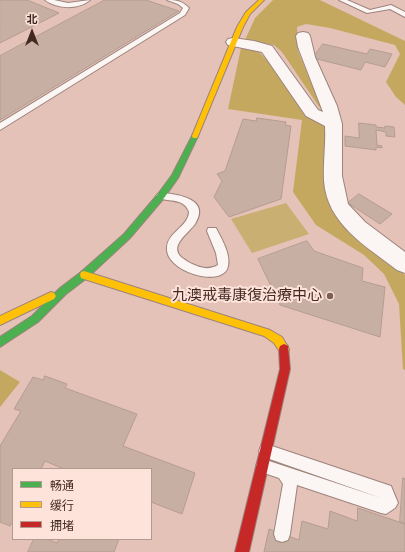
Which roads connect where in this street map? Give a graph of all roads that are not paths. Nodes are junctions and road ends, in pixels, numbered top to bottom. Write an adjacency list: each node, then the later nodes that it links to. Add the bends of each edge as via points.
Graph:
1 (48, 0): 2 (lane, via 74,6)
2 (87, 0)
3 (170, 0): 10 (lane, via 186,8 183,14)
4 (262, 0): 8 (street, via 248,13)
5 (342, 0): 6 (lane, via 369,12 391,7)
6 (405, 15)
7 (304, 36): 9 (street, via 310,63)
8 (233, 42): 9 (street, via 268,49 312,113); 11 (street, via 194,140)
9 (334, 124): 13 (street, via 332,168 338,204 344,214)
10 (0, 126)
11 (161, 196): 12 (lane, via 187,201 195,212 193,219 172,247 174,255 192,270 208,273 216,272 223,267 222,255); 14 (street, via 127,236)
12 (212, 231)
13 (405, 264)
14 (84, 275): 15 (street); 18 (street, via 267,333 284,345 285,369)
15 (63, 291): 16 (street); 17 (street, via 35,319)
16 (0, 321)
17 (0, 343)
18 (264, 458): 19 (lane); 20 (lane, via 386,491 390,503 386,506 381,505); 23 (street)
19 (283, 472): 20 (lane); 21 (lane, via 290,482)
20 (304, 480): 21 (lane, via 297,481)
21 (290, 490): 22 (lane)
22 (282, 534)
23 (242, 552)

